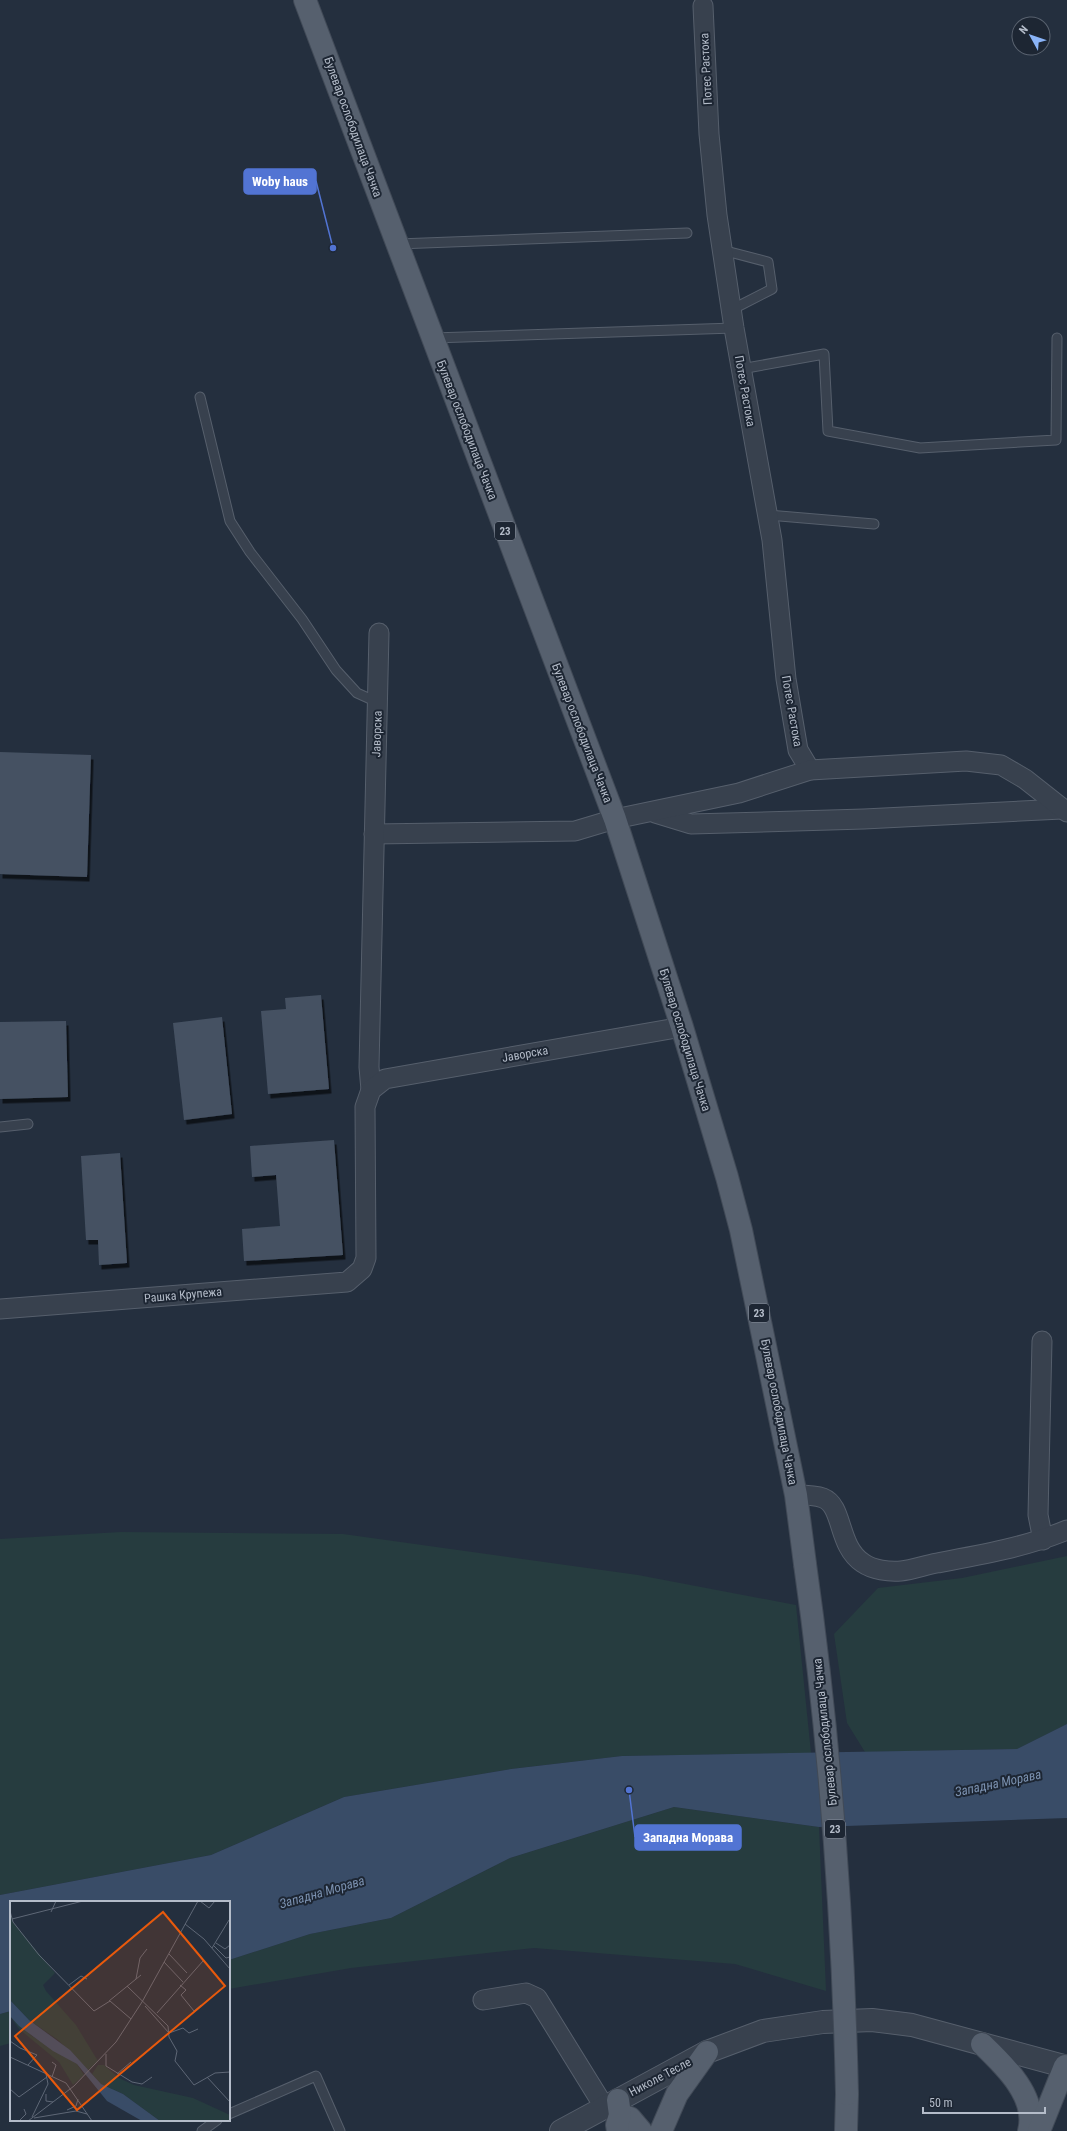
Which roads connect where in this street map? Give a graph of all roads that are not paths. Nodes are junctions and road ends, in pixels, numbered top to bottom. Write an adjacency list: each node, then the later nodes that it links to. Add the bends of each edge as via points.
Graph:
1 (304, 0): 4 (main road, Булевар ослободилаца Чачка / 23)
2 (703, 6): 5 (street, Потес Растока, via 709,134)
3 (687, 233): 4 (lane)
4 (396, 244): 7 (main road, Булевар ослободилаца Чачка / 23)
5 (722, 250): 6 (street, Потес Растока); 6 (lane, via 768,262 772,289)
6 (732, 319): 7 (lane); 9 (street, Потес Растока)
7 (432, 338): 18 (main road, Булевар ослободилаца Чачка / 23)
8 (1057, 338): 9 (lane, via 1056,440 920,448 828,431 824,354)
9 (741, 369): 11 (street, Потес Растока)
10 (200, 397): 14 (lane, via 230,521 336,670 357,693)
11 (768, 515): 12 (lane); 15 (street, Потес Растока, via 786,679 798,750)
12 (874, 524)
13 (379, 633): 14 (street, Јаворска)
14 (378, 702): 19 (street, Јаворска)
15 (810, 770): 16 (street, via 966,761 1001,765); 17 (street, via 739,793)
16 (1065, 806): 17 (street, via 864,819 691,824)
17 (654, 813): 18 (street)
18 (615, 819): 19 (street, via 575,831); 20 (main road, Булевар ослободилаца Чачка / 23)
19 (374, 834): 21 (street, Јаворска, via 369,1066)
20 (682, 1027): 21 (street, Јаворска, via 385,1079); 27 (main road, Булевар ослободилаца Чачка / 23, via 741,1230)
21 (371, 1090): 24 (street, Јаворска, via 365,1107 366,1258)
22 (28, 1124): 23 (lane)
23 (0, 1127)
24 (362, 1269): 25 (street, Рашка Крупежа, via 347,1282)
25 (0, 1309)
26 (1042, 1340): 29 (street, via 1038,1515)
27 (796, 1495): 29 (street, via 818,1496 831,1502 837,1512 843,1538 851,1552 863,1564 881,1570 913,1569); 42 (main road, Булевар ослободилаца Чачка / 23, bridge, via 821,1686 835,1830 843,1954)
28 (1067, 1530): 29 (street)
29 (1043, 1540)
30 (483, 2000): 34 (street, via 526,1993 537,1998)
31 (982, 2044): 32 (street, Николе Тесле, via 912,2025 872,2020 823,2022 763,2031); 33 (street, Николе Тесле); 43 (main road, via 1001,2062 1019,2086 1027,2104)
32 (707, 2052): 34 (street, Николе Тесле); 41 (main road, via 677,2094)
33 (1066, 2066): 44 (main road)
34 (615, 2113): 39 (street, Николе Тесле); 40 (main road, via 630,2118)
35 (230, 2114): 38 (lane, via 316,2076)
36 (217, 2121): 37 (lane)
37 (202, 2131)
38 (340, 2131)
39 (561, 2131)
40 (641, 2131)
41 (661, 2131)
42 (846, 2131)
43 (1029, 2131)
44 (1039, 2131)

